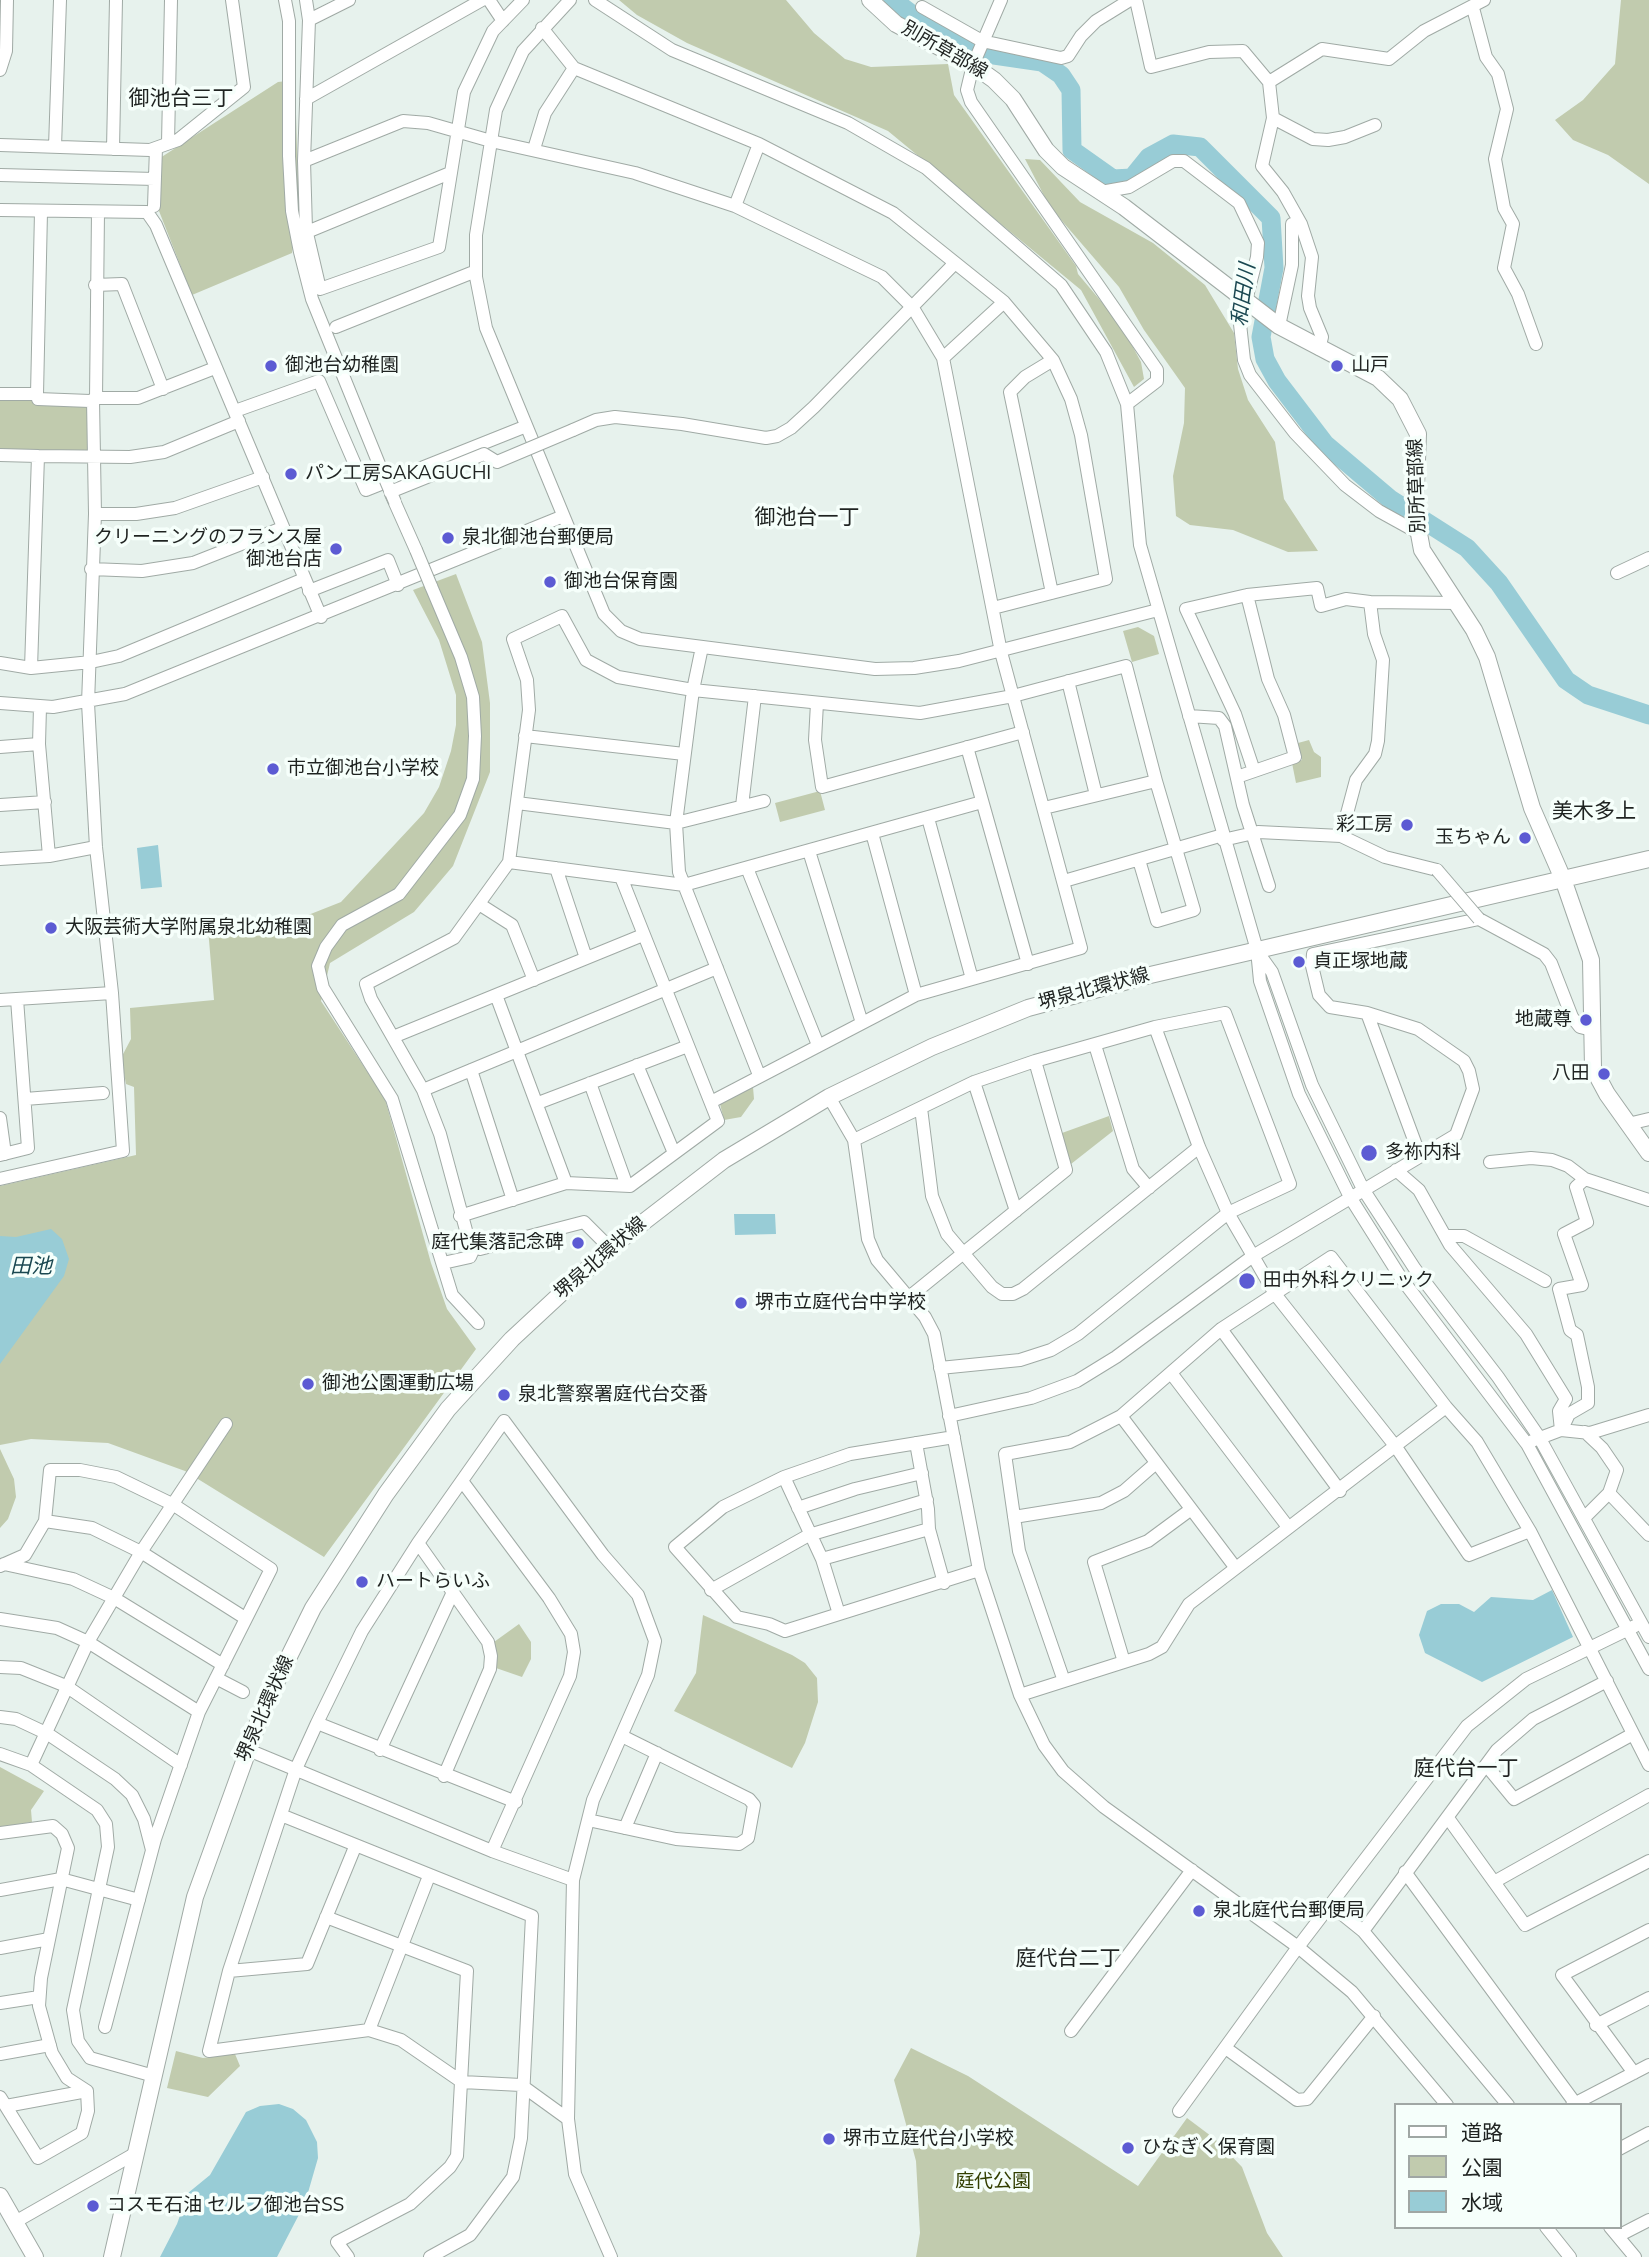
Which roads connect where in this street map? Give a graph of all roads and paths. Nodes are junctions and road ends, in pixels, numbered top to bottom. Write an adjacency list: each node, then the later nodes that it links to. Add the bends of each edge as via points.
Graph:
1 (7, 0): 27 (street, via 6,51)
2 (60, 0): 37 (street)
3 (116, 0): 38 (street)
4 (171, 0): 35 (street)
5 (233, 0): 35 (street, via 244,87 178,140)
6 (285, 0): 76 (street, bridge, via 292,211 300,252 312,299)
7 (306, 0): 21 (street)
8 (349, 0): 21 (street)
9 (482, 0): 29 (street)
10 (489, 0): 22 (street)
11 (523, 0): 22 (street)
12 (570, 0): 23 (street)
13 (595, 0): 69 (street, via 672,50 848,123 926,168 1060,285 1106,352)
14 (870, 0): 25 (main road, 別所草部線, via 896,24)
15 (1001, 0): 24 (street)
16 (1130, 0): 24 (street, via 1096,21 1068,56 1061,58)
17 (1136, 0): 28 (street, via 1151,67 1209,52 1243,51)
18 (1484, 0): 20 (street)
19 (922, 7): 24 (street)
20 (1473, 8): 28 (street, via 1424,31 1389,59 1322,49); 60 (street, via 1507,109 1495,159 1504,208 1513,224 1504,268)
21 (309, 20): 29 (street)
22 (503, 20): 32 (street, via 493,31 464,92)
23 (542, 28): 26 (street); 33 (street, via 523,51 505,86)
24 (982, 41): 25 (street)
25 (973, 65): 44 (main road, 別所草部線, via 1013,99 1063,167); 69 (street, via 967,90 971,102 1157,370 1157,381)
26 (574, 68): 36 (street); 39 (street, via 545,113)
27 (0, 71)
28 (1269, 82): 30 (street)
29 (306, 99): 40 (street)
30 (1273, 118): 31 (street, via 1328,141); 61 (street, via 1262,166 1283,192 1312,257 1310,308 1322,337)
31 (1375, 125)
32 (456, 131): 33 (street); 40 (street, via 404,121); 41 (street)
33 (491, 141): 39 (street); 53 (street, via 476,235)
34 (0, 145): 37 (street)
35 (162, 145): 38 (street); 43 (street)
36 (759, 145): 46 (street); 52 (street, via 893,213)
37 (55, 147): 38 (street)
38 (113, 149)
39 (534, 149): 46 (street, via 635,173)
40 (304, 161): 51 (street)
41 (450, 173): 51 (street); 51 (street, via 439,247 320,289)
42 (0, 175): 43 (street)
43 (155, 179): 45 (street)
44 (1101, 192): 55 (main road, 別所草部線); 55 (street, via 1129,187 1173,161 1184,160 1213,181 1239,203 1256,235 1257,257)
45 (155, 206)
46 (735, 206): 57 (street, via 882,277)
47 (0, 210): 48 (street)
48 (41, 212): 49 (street); 67 (street)
49 (98, 212): 54 (street); 64 (street, via 147,212)
50 (1292, 224): 58 (street, via 1292,265)
51 (307, 232)
52 (955, 263): 56 (street); 57 (street)
53 (476, 271): 59 (street); 71 (street, via 486,328)
54 (96, 285): 65 (street, via 122,284); 68 (street)
55 (1248, 300): 58 (main road, 別所草部線); 80 (street, via 1240,324 1250,375 1295,433 1345,485 1379,511)
56 (1004, 302): 62 (street); 63 (street)
57 (913, 308): 62 (street); 76 (street, bridge, via 799,421 777,436 615,418 596,420 497,462 484,454)
58 (1278, 324): 61 (main road, 別所草部線)
59 (336, 327)
60 (1536, 344)
61 (1319, 349): 80 (main road, 別所草部線, via 1378,379 1400,399 1418,434)
62 (943, 358): 90 (street)
63 (1053, 360): 86 (street, via 1010,392); 86 (street, via 1081,435 1106,579)
64 (215, 368): 65 (street); 70 (street)
65 (163, 389): 68 (street, via 138,398)
66 (0, 394): 67 (street)
67 (37, 394): 68 (street, via 38,399)
68 (95, 399): 74 (street)
69 (1127, 404): 91 (street, via 1136,519)
70 (237, 416): 71 (street, via 319,381 366,490); 74 (street, via 164,452); 75 (street)
71 (524, 426): 78 (street)
72 (0, 455): 73 (street)
73 (38, 456): 74 (street); 97 (street)
74 (93, 456): 77 (street)
75 (263, 477): 77 (street, via 175,508); 79 (street)
76 (392, 496): 210 (street, bridge, via 461,657 473,697 473,779 460,815 399,894 341,925 318,966 323,988 392,1099)
77 (95, 514): 82 (street)
78 (561, 517): 85 (street); 93 (street, via 604,614 621,631 640,639)
79 (282, 527): 82 (street, via 193,563 142,571); 84 (street)
80 (1416, 529): 89 (main road, 別所草部線, via 1422,550)
81 (1649, 558): 83 (street)
82 (91, 569): 95 (street)
83 (1617, 573)
84 (307, 585): 85 (street, via 388,560); 92 (street); 95 (street)
85 (398, 585): 92 (street)
86 (1052, 593): 90 (street)
87 (1247, 595): 88 (street, via 1317,588 1321,606 1346,599); 113 (street, via 1268,679 1295,757); 113 (street, via 1186,609 1235,714)
88 (1370, 602): 89 (street); 128 (street, via 1383,660 1378,741 1375,754 1356,780)
89 (1458, 603): 141 (main road, 別所草部線, via 1487,657 1532,808)
90 (993, 608): 94 (street)
91 (1158, 610): 94 (street); 106 (street)
92 (321, 617): 102 (street, via 125,694)
93 (702, 647): 94 (street, via 875,669 914,668); 99 (street)
94 (1001, 652): 101 (street)
95 (91, 662): 97 (street); 102 (street)
96 (0, 663): 97 (street)
97 (31, 668)
98 (1068, 681): 101 (street); 115 (street, via 1126,666); 116 (street)
99 (693, 690): 100 (street); 108 (street, via 618,677 586,660 562,616 513,639 527,680); 112 (street)
100 (755, 696): 103 (street); 122 (street)
101 (1013, 696): 103 (street, via 920,713); 107 (street)
102 (88, 703): 105 (street); 130 (street)
103 (817, 703): 111 (street, via 815,740 822,787)
104 (0, 704): 105 (street)
105 (40, 707): 109 (street)
106 (1189, 716): 114 (street, via 1223,722); 129 (street)
107 (1023, 732): 111 (street); 123 (street)
108 (525, 736): 112 (street); 120 (street)
109 (39, 744): 110 (street); 118 (street)
110 (0, 747)
111 (967, 747): 119 (street)
112 (684, 754): 125 (street)
113 (1254, 771): 114 (street)
114 (1237, 777): 126 (street)
115 (1156, 781): 116 (street); 131 (street)
116 (1096, 796): 123 (street)
117 (764, 801): 122 (street)
118 (45, 802): 121 (street); 133 (street)
119 (982, 802): 124 (street); 150 (street)
120 (517, 803): 125 (street); 137 (street)
121 (0, 804)
122 (742, 806): 125 (street)
123 (1044, 808): 142 (street)
124 (928, 818): 127 (street); 152 (street)
125 (676, 823): 143 (street)
126 (1253, 832): 128 (street); 129 (street); 144 (street)
127 (872, 833): 132 (street); 157 (street)
128 (1341, 836): 146 (street, bridge, via 1385,857 1437,870)
129 (1223, 838): 131 (street); 148 (street)
130 (96, 847): 133 (street); 155 (street)
131 (1176, 847): 136 (street); 136 (street, via 1194,910 1157,920)
132 (809, 851): 139 (street); 161 (street)
133 (49, 856): 134 (street)
134 (0, 859)
135 (1649, 859): 141 (main road, 堺泉北環状線)
136 (1139, 860): 142 (street)
137 (509, 862): 138 (street); 145 (street)
138 (556, 868): 140 (street); 149 (street)
139 (747, 868): 143 (street); 165 (street)
140 (621, 877): 143 (street); 147 (street)
141 (1563, 879): 148 (main road, 堺泉北環状線); 163 (main road, 別所草部線, via 1591,960)
142 (1064, 881): 150 (street, via 1081,948)
143 (684, 885): 151 (street)
144 (1269, 886)
145 (479, 904): 153 (street, via 512,925); 164 (street, via 454,938 366,984)
146 (1479, 919): 160 (street, via 1313,954 1319,995 1330,1007); 163 (street, via 1544,954 1572,1017 1580,1027)
147 (643, 935): 149 (street); 154 (street)
148 (1257, 950): 177 (main road, 堺泉北環状線, via 1028,1008 932,1047); 198 (street, via 1272,972 1312,1085); 199 (street, via 1260,981 1299,1094)
149 (586, 958): 153 (street)
150 (1028, 964): 152 (street)
151 (716, 968): 154 (street); 172 (street)
152 (972, 979): 157 (street)
153 (534, 980): 156 (street)
154 (664, 991): 167 (street); 168 (street)
155 (112, 993): 158 (street); 193 (street, via 123,1151)
156 (496, 995): 164 (street); 168 (street)
157 (916, 995): 161 (street)
158 (17, 999): 159 (street); 178 (street)
159 (0, 1000)
160 (1367, 1013): 190 (street); 190 (street, via 1418,1030 1458,1056 1469,1071 1473,1089 1456,1135)
161 (862, 1023): 165 (street)
162 (1156, 1027): 166 (street); 186 (street); 203 (street, via 1225,1013 1290,1184)
163 (1592, 1030): 184 (main road, 別所草部線, via 1593,1068)
164 (393, 1037): 175 (street)
165 (818, 1045): 172 (street)
166 (1095, 1045): 169 (street); 197 (street, via 1133,1169)
167 (688, 1046): 170 (street); 179 (street)
168 (519, 1051): 171 (street); 180 (street)
169 (1035, 1061): 173 (street); 202 (street, via 1066,1170)
170 (637, 1065): 174 (street); 187 (street)
171 (471, 1070): 175 (street); 200 (street)
172 (759, 1075): 179 (street)
173 (974, 1082): 181 (street); 202 (street)
174 (590, 1083): 180 (street); 196 (street)
175 (423, 1090): 204 (street, via 440,1134)
176 (103, 1093): 178 (street)
177 (829, 1097): 185 (street); 207 (main road, 堺泉北環状線, via 724,1160)
178 (25, 1099): 189 (street, via 28,1148)
179 (711, 1102): 187 (street, via 718,1121)
180 (538, 1103): 195 (street)
181 (921, 1108): 185 (street); 208 (street, via 932,1196 947,1234)
182 (0, 1118): 189 (street)
183 (1649, 1119): 184 (street)
184 (1628, 1124): 188 (main road, 別所草部線)
185 (854, 1140): 213 (street, via 868,1239 877,1260)
186 (1199, 1147): 197 (street); 203 (street)
187 (674, 1153): 196 (street)
188 (1649, 1153)
189 (3, 1154)
190 (1420, 1156): 192 (street)
191 (1490, 1162): 194 (street, via 1552,1160)
192 (1396, 1170): 198 (street); 205 (street, via 1419,1190)
193 (0, 1179)
194 (1585, 1179): 201 (street); 223 (street, via 1576,1187 1587,1222 1564,1234 1582,1285 1559,1289 1570,1330 1577,1335 1588,1403 1569,1414)
195 (566, 1183): 196 (street); 200 (street)
196 (627, 1186)
197 (1149, 1188): 208 (street, via 1013,1294 992,1287)
198 (1363, 1189): 199 (street); 226 (street, via 1415,1269)
199 (1350, 1197): 209 (street); 228 (street, via 1401,1278)
200 (513, 1200): 204 (street)
201 (1649, 1200)
202 (1016, 1211): 208 (street)
203 (1228, 1213): 209 (street); 216 (street, via 1078,1334 1051,1350 1020,1360)
204 (460, 1216): 206 (street)
205 (1445, 1236): 211 (street, via 1464,1236); 223 (street, via 1526,1334 1566,1399 1559,1411)
206 (474, 1248): 207 (street, via 584,1222); 210 (street, via 470,1257)
207 (610, 1248): 282 (main road, 堺泉北環状線, via 512,1339 448,1409 394,1483 313,1608)
208 (963, 1253): 213 (street)
209 (1253, 1256): 212 (street); 220 (street, via 1077,1381 1031,1398)
210 (443, 1264): 214 (street, via 452,1294)
211 (1545, 1281)
212 (1275, 1294): 215 (street); 218 (street, via 1331,1257); 229 (street)
213 (908, 1298): 216 (street, via 934,1334)
214 (478, 1324)
215 (1222, 1329): 217 (street); 234 (street)
216 (940, 1368): 220 (street)
217 (1171, 1373): 221 (street); 243 (street)
218 (1446, 1407): 229 (street); 245 (street, via 1477,1442)
219 (1649, 1415): 224 (street)
220 (949, 1416): 225 (street)
221 (1121, 1416): 230 (street); 240 (street, via 1070,1442 1005,1454)
222 (226, 1424): 237 (street)
223 (1562, 1430): 224 (street); 226 (street)
224 (1585, 1432): 235 (street, via 1616,1470)
225 (954, 1437): 227 (street); 253 (street)
226 (1539, 1437): 228 (street); 241 (street)
227 (916, 1443): 231 (street); 232 (street, via 850,1454)
228 (1527, 1444): 262 (street)
229 (1396, 1447): 234 (street); 245 (street, via 1469,1555)
230 (1156, 1463): 239 (street); 240 (street, via 1124,1491 1101,1503)
231 (922, 1473): 236 (street); 238 (street)
232 (784, 1477): 238 (street); 255 (street, via 723,1507 675,1547)
233 (462, 1481): 248 (street); 281 (street, via 504,1421 638,1595 655,1641 648,1675); 293 (street, via 571,1634 570,1676)
234 (1340, 1491): 243 (street)
235 (1609, 1493): 241 (street); 247 (street)
236 (927, 1500): 244 (street); 246 (street)
237 (174, 1505): 242 (street, via 116,1477 50,1470); 249 (street); 259 (street, via 271,1569)
238 (798, 1508): 246 (street)
239 (1190, 1510): 252 (street); 266 (street, via 1148,1541 1094,1562)
240 (1014, 1517): 271 (street, via 1019,1552)
241 (1584, 1518): 261 (street)
242 (46, 1521): 249 (street, via 92,1528); 251 (street, via 25,1555)
243 (1288, 1527): 252 (street)
244 (929, 1529): 250 (street); 254 (street)
245 (1530, 1531): 265 (street)
246 (809, 1535): 250 (street); 255 (street)
247 (1649, 1535)
248 (418, 1543): 256 (street); 278 (street, via 362,1631)
249 (141, 1552): 257 (street); 259 (street)
250 (822, 1559): 258 (street)
251 (2, 1565): 257 (street, via 73,1579)
252 (1235, 1567): 266 (street, via 1189,1604 1162,1647)
253 (979, 1570): 254 (street); 275 (street)
254 (944, 1583): 258 (street)
255 (710, 1590): 258 (street, via 737,1617 785,1631)
256 (453, 1592): 283 (street); 291 (street, via 488,1642 491,1656 490,1669)
257 (114, 1598): 264 (street); 267 (street)
258 (839, 1614)
259 (245, 1618): 267 (street)
260 (0, 1619): 264 (street, via 57,1629)
261 (1642, 1622): 262 (street); 263 (street)
262 (1629, 1629): 265 (street); 269 (street)
263 (1649, 1637)
264 (88, 1642): 273 (street); 276 (street)
265 (1589, 1647): 272 (street); 312 (street, via 1526,1679 1467,1726)
266 (1124, 1662): 271 (street)
267 (223, 1665): 270 (street)
268 (0, 1667): 273 (street, via 21,1668)
269 (1649, 1669)
270 (216, 1678): 274 (street); 276 (street)
271 (1065, 1681): 275 (street)
272 (1607, 1681): 280 (street); 288 (street, via 1533,1719)
273 (66, 1686): 279 (street); 287 (street)
274 (243, 1692)
275 (1020, 1695): 303 (street, via 1044,1745 1063,1771 1104,1807)
276 (200, 1712): 287 (street)
277 (0, 1717): 279 (street)
278 (317, 1723): 283 (street); 290 (street)
279 (48, 1734): 286 (street); 300 (street, via 132,1795)
280 (1633, 1734): 288 (street, via 1514,1798); 289 (street)
281 (622, 1736): 284 (street); 296 (street)
282 (246, 1749): 290 (street); 334 (main road, 堺泉北環状線, via 195,1897)
283 (380, 1749): 291 (street)
284 (657, 1753): 297 (street); 297 (street, via 748,1799 754,1805 748,1838 739,1844 676,1839)
285 (0, 1754): 286 (street)
286 (31, 1765): 310 (street, via 97,1810 106,1824 108,1847)
287 (181, 1765): 300 (street)
288 (1486, 1765): 295 (street)
289 (1649, 1765)
290 (296, 1769): 294 (street); 301 (street)
291 (444, 1776): 293 (street)
292 (1649, 1795): 308 (street)
293 (516, 1802): 301 (street)
294 (281, 1815): 299 (street); 320 (street)
295 (1448, 1818): 304 (street); 308 (street)
296 (588, 1820): 297 (street); 307 (street)
297 (625, 1828)
298 (0, 1833): 306 (street, via 48,1825 59,1829 68,1848)
299 (355, 1847): 305 (street); 313 (street)
300 (152, 1850): 311 (street)
301 (492, 1851): 307 (street)
302 (1649, 1861): 308 (street, via 1525,1925)
303 (1192, 1870): 318 (street); 328 (street)
304 (1405, 1872): 315 (street); 341 (street)
305 (429, 1876): 317 (street); 336 (street, via 532,1916)
306 (61, 1879): 309 (street); 310 (street); 316 (street)
307 (573, 1880): 344 (street)
308 (1494, 1882)
309 (0, 1890)
310 (99, 1890): 311 (street); 334 (street, via 73,2010 78,2041 90,2058)
311 (139, 1899): 326 (street)
312 (1332, 1906): 315 (street); 318 (street)
313 (326, 1917): 317 (street); 320 (street, via 307,1964)
314 (1649, 1930): 325 (street, via 1562,1975)
315 (1363, 1931): 340 (street)
316 (49, 1940): 319 (street); 321 (street)
317 (402, 1947): 327 (street); 335 (street, via 467,1971)
318 (1298, 1947): 324 (street); 330 (street)
319 (0, 1948)
320 (229, 1970): 327 (street, via 209,2051)
321 (39, 1997): 323 (street); 329 (street)
322 (1649, 1997): 325 (street)
323 (0, 2003)
324 (1374, 2016): 330 (street, via 1307,2099 1297,2100); 339 (street)
325 (1597, 2025): 333 (street)
326 (105, 2027)
327 (369, 2030): 335 (street, via 401,2040)
328 (1071, 2031)
329 (50, 2045): 331 (street); 337 (street, via 68,2078)
330 (1227, 2049): 343 (street)
331 (0, 2054)
332 (1649, 2065): 333 (street)
333 (1634, 2073): 342 (street)
334 (154, 2076): 347 (main road, 堺泉北環状線)
335 (462, 2082): 336 (street); 355 (street, via 457,2156 450,2167 411,2204 337,2242)
336 (521, 2085): 344 (street); 356 (street, via 521,2138 513,2177 470,2235)
337 (87, 2091): 338 (street); 338 (street, via 82,2133 38,2158)
338 (3, 2101)
339 (1445, 2103)
340 (1506, 2103)
341 (1573, 2103)
342 (1576, 2103)
343 (1179, 2111)
344 (568, 2119): 357 (street, via 575,2174)
345 (1649, 2133): 346 (street)
346 (1621, 2148)
347 (136, 2153): 350 (street); 354 (main road, 堺泉北環状線)
348 (0, 2196): 350 (main road)
349 (1649, 2220): 352 (street)
350 (15, 2222): 353 (main road)
351 (1548, 2229): 358 (street)
352 (1615, 2232): 359 (street)
353 (36, 2257)
354 (112, 2257)
355 (348, 2257)
356 (430, 2257)
357 (611, 2257)
358 (1570, 2257)
359 (1635, 2257)

